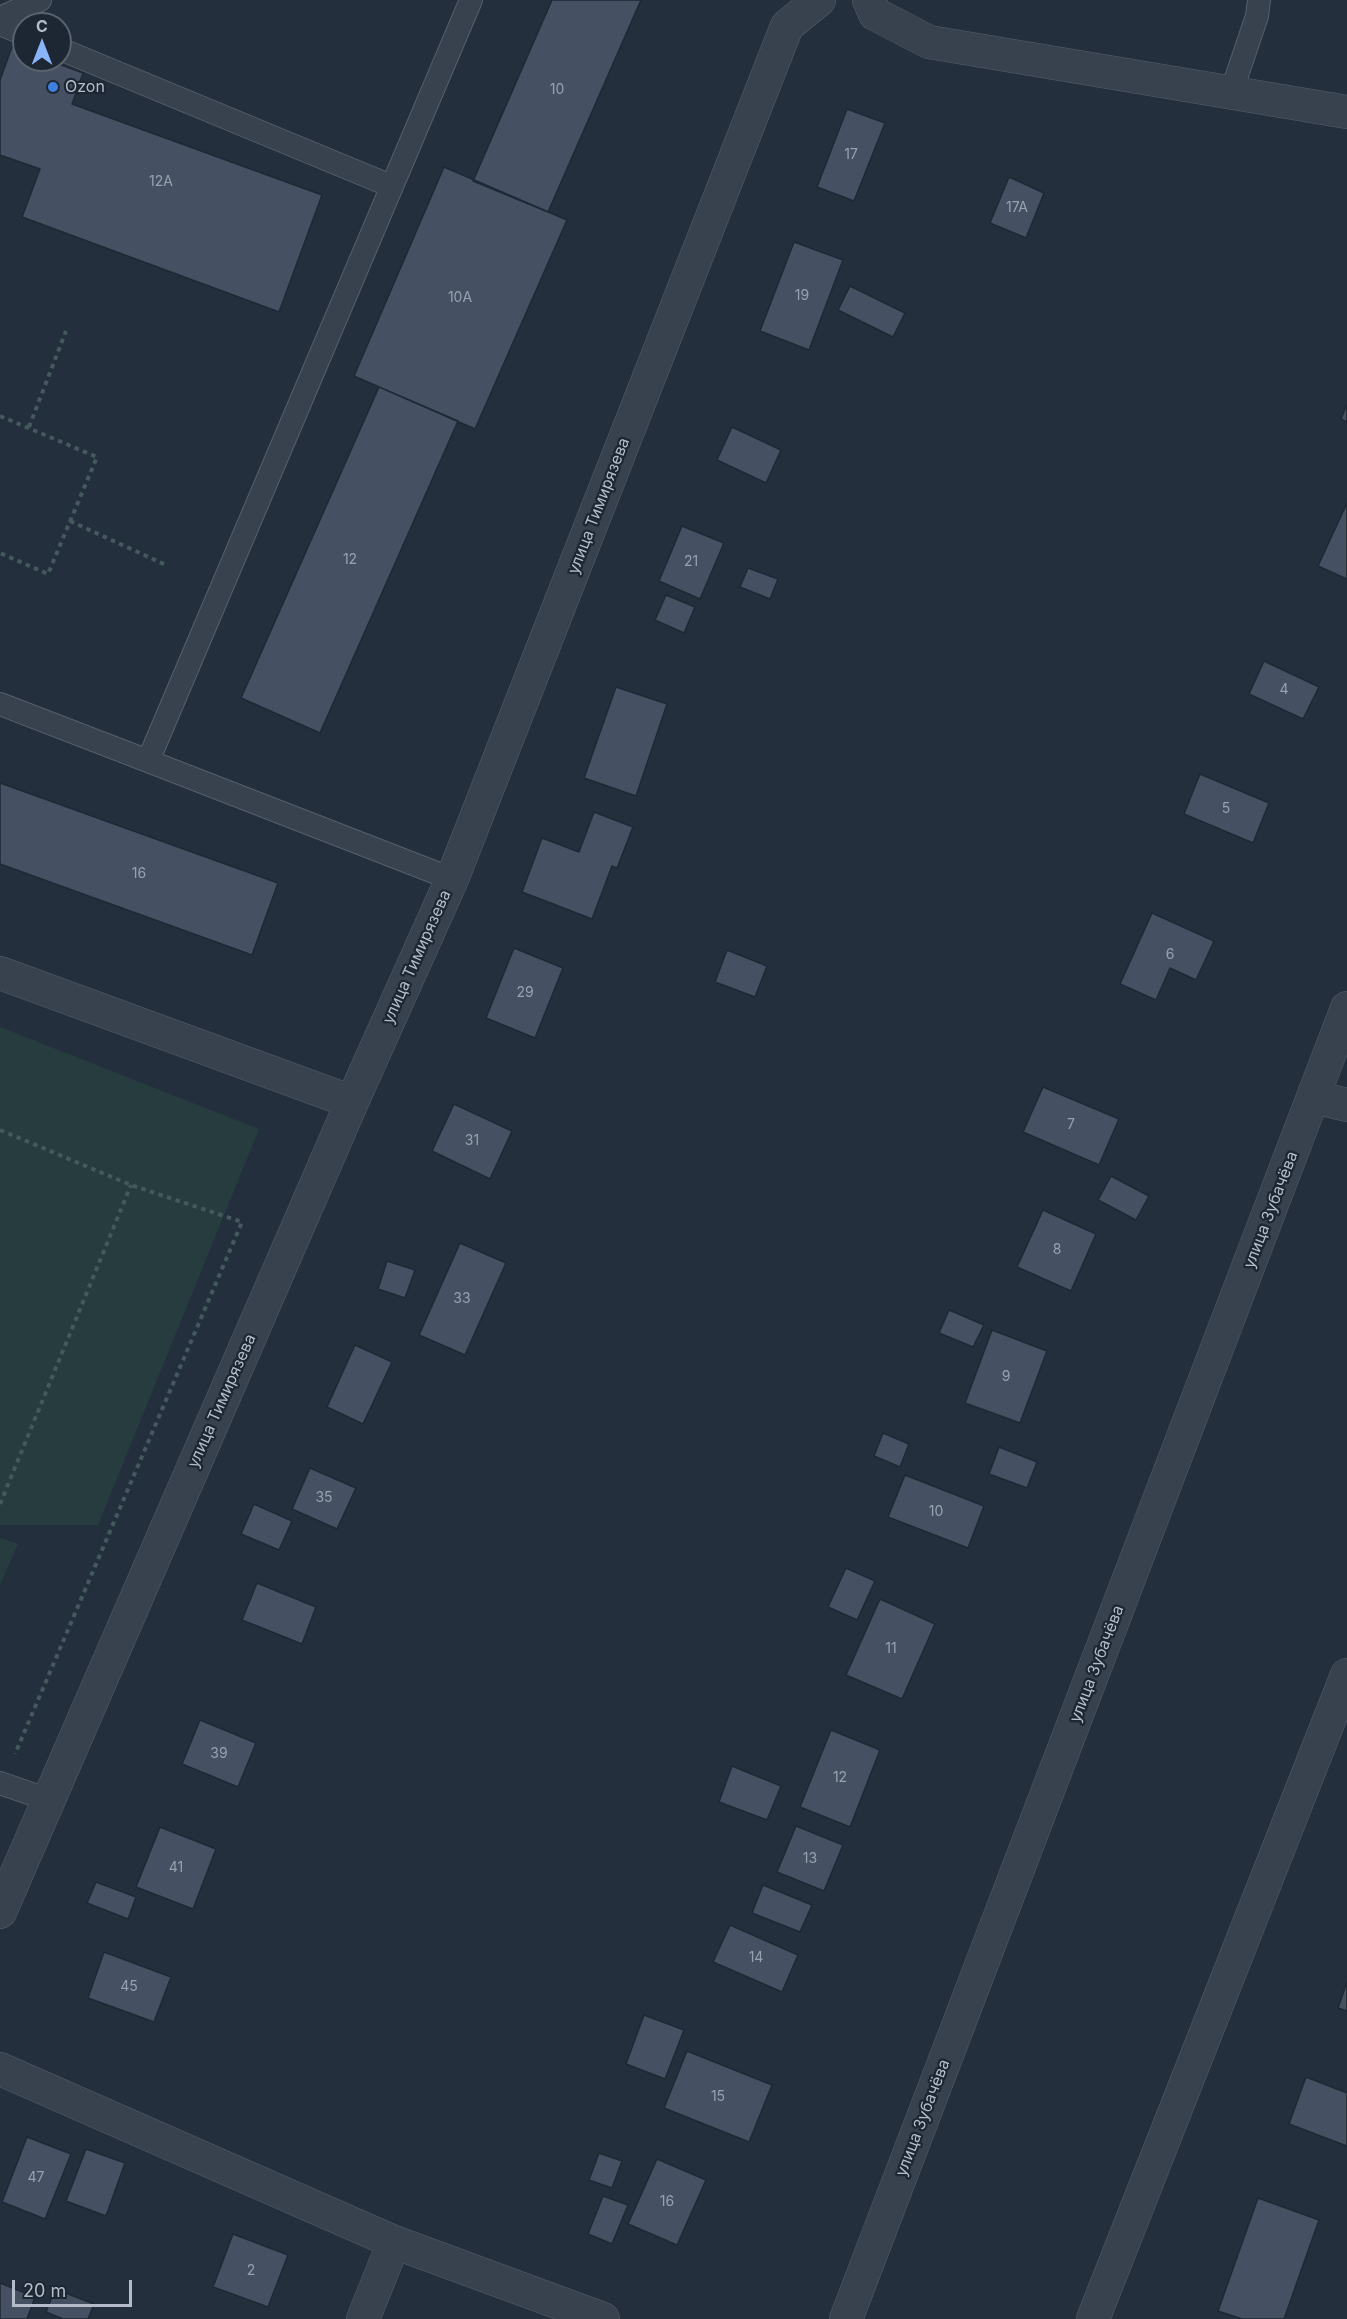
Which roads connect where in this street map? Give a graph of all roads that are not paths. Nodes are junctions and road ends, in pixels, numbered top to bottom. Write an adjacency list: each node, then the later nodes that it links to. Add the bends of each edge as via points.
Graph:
1 (40, 0): 6 (lane)
2 (471, 0): 10 (lane)
3 (819, 0): 13 (street, улица Тимирязева, via 787,26)
4 (869, 0): 8 (street, via 875,14 929,42)
5 (1259, 0): 8 (lane)
6 (0, 18)
7 (72, 54): 10 (lane)
8 (1231, 93): 9 (street)
9 (1347, 112)
10 (391, 186): 12 (lane)
11 (0, 704): 12 (lane)
12 (148, 761): 13 (lane)
13 (452, 879): 17 (street, улица Тимирязева)
14 (0, 973): 17 (street)
15 (1347, 1008): 16 (street, улица Зубачёва)
16 (1314, 1097): 18 (street); 27 (street, улица Зубачёва)
17 (352, 1102): 21 (street, улица Тимирязева)
18 (1347, 1105)
19 (1347, 1675): 28 (street)
20 (1, 1783): 21 (lane)
21 (48, 1800): 22 (street, улица Тимирязева)
22 (0, 1912)
23 (0, 2069): 24 (street)
24 (394, 2242): 25 (street); 26 (street)
25 (363, 2319)
26 (603, 2319)
27 (846, 2319)
28 (1093, 2319)

